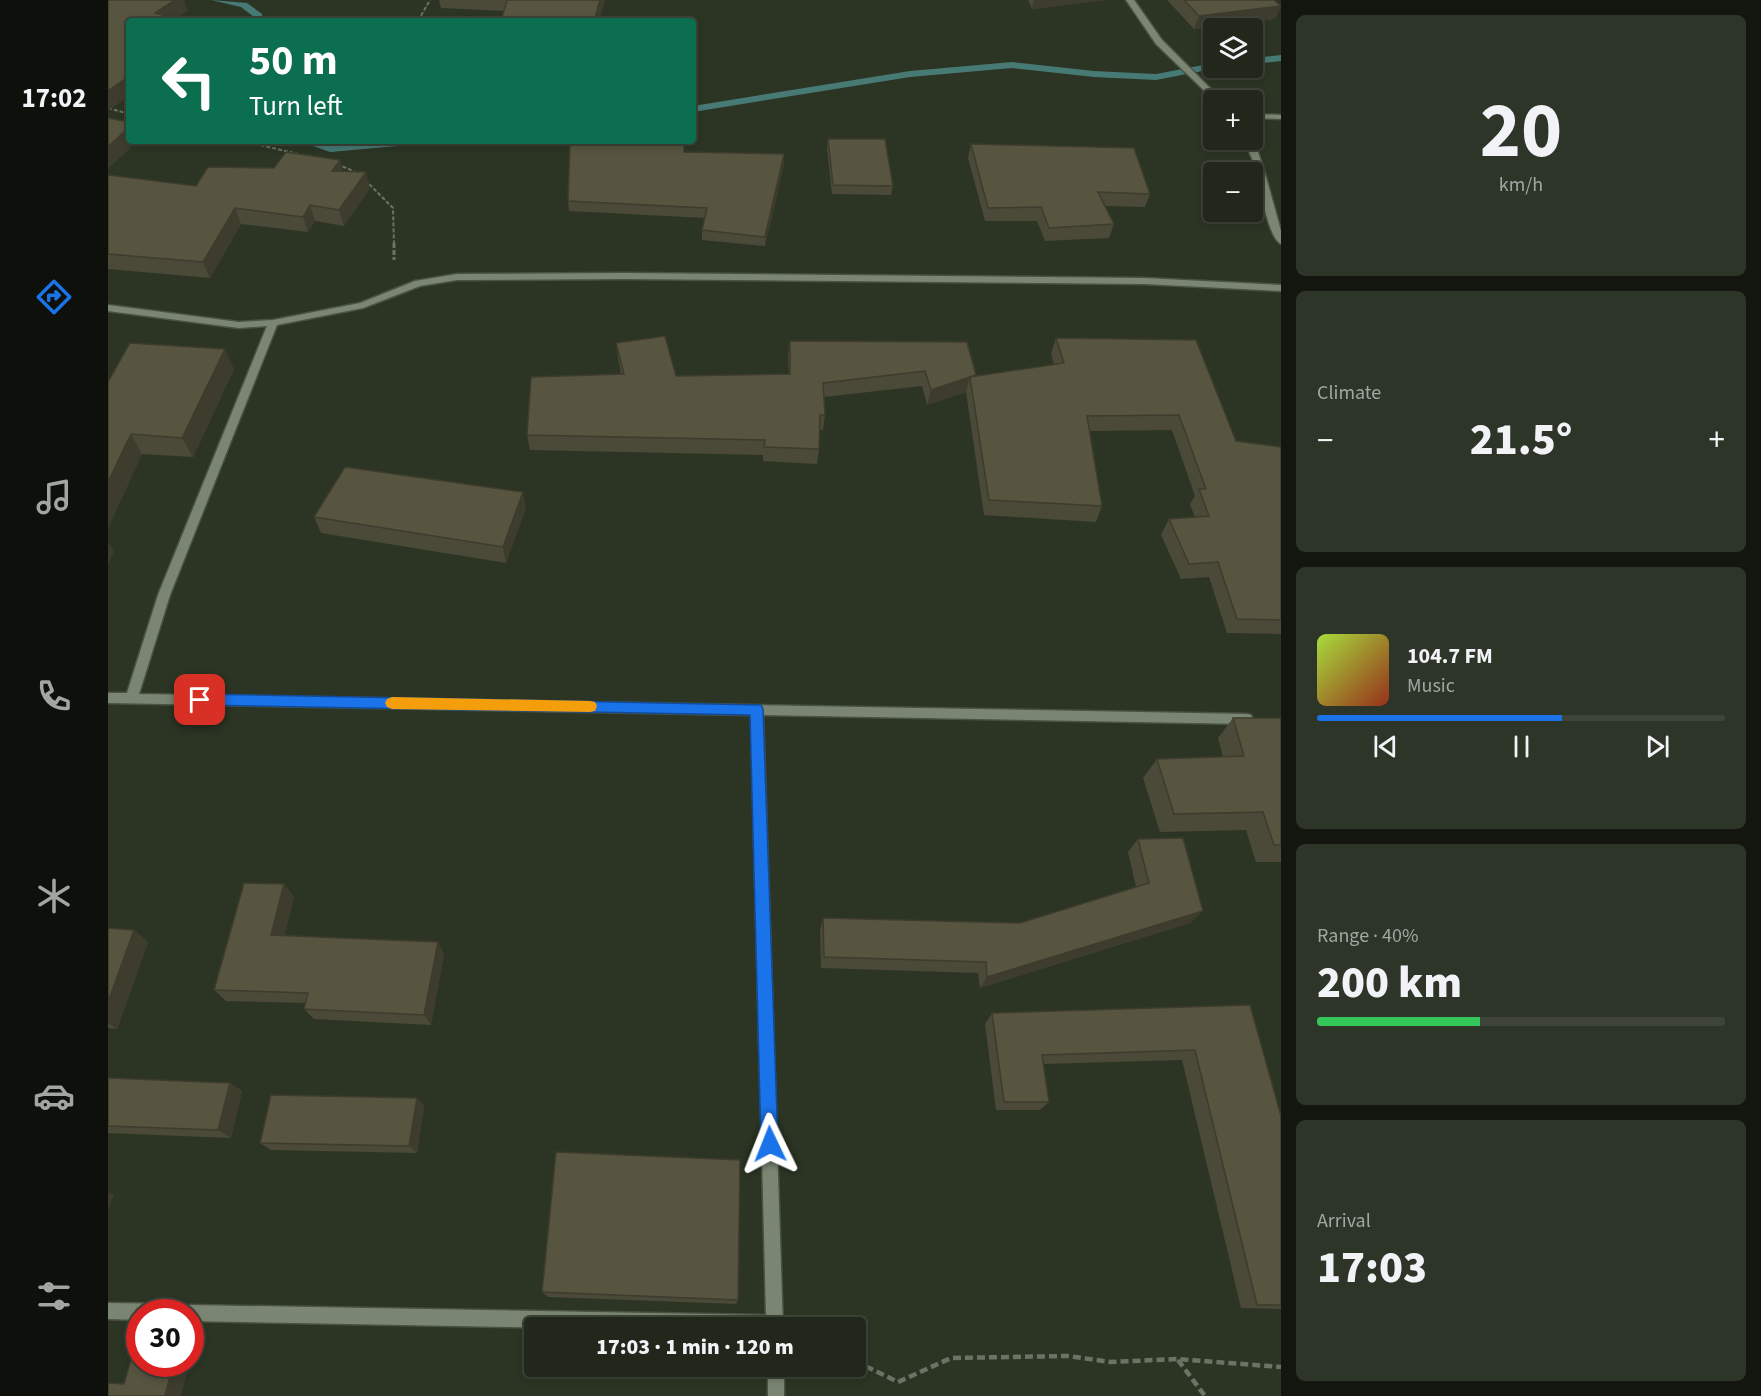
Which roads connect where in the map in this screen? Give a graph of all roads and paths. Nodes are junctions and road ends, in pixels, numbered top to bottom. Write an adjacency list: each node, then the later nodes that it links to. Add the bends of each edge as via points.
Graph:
1 (430, 0): 3 (path)
2 (1130, 0): 4 (street, via 1159,42)
3 (420, 18)
4 (1209, 90)
5 (108, 108): 6 (path)
6 (126, 113)
7 (1263, 116): 8 (street)
8 (1281, 117)
9 (256, 144): 11 (path)
10 (1253, 150): 13 (street)
11 (298, 154)
12 (327, 161): 15 (path, via 358,172 393,208)
13 (1281, 241)
14 (1281, 288): 15 (street, via 1144,281 612,276 457,277)
15 (395, 290): 17 (street, via 354,307)
16 (108, 308): 17 (street, via 239,326)
17 (273, 323): 19 (street, via 164,595)
18 (108, 698): 19 (street)
19 (131, 699): 20 (street)
20 (756, 709): 21 (street); 25 (street)
21 (1257, 719)
22 (108, 1311): 23 (street)
23 (126, 1311)
24 (204, 1313): 26 (street)
25 (775, 1317)
26 (524, 1320)
27 (1178, 1359): 28 (path, via 1110,1362 1068,1356 951,1358 898,1382); 29 (path); 32 (path)
28 (866, 1366)
29 (1281, 1367)
30 (776, 1377): 31 (street)
31 (776, 1396)
32 (1205, 1396)

